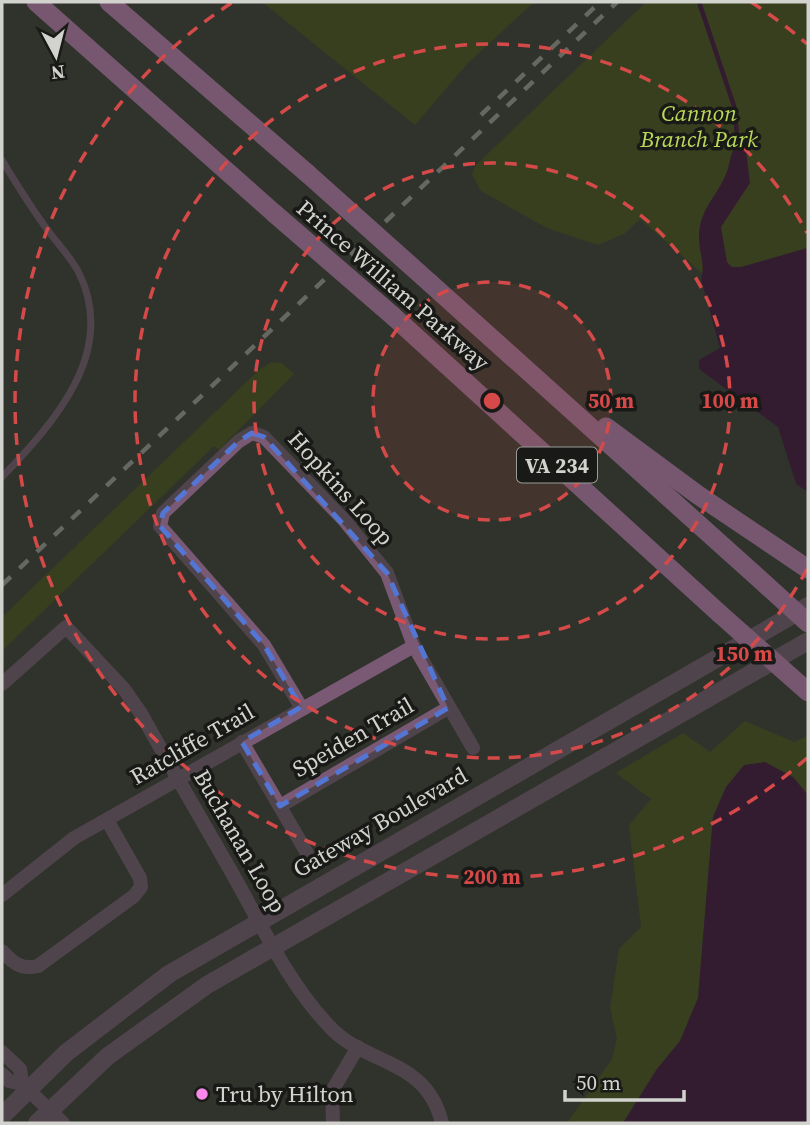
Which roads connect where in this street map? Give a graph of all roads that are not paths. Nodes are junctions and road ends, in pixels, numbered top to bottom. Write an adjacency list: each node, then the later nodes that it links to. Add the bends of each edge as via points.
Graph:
1 (36, 2): 12 (highway, Prince William Parkway / VA 234, bridge, via 393,316)
2 (109, 2): 4 (highway, Prince William Parkway / VA 234, bridge)
3 (2, 160): 5 (lane, via 76,268 90,314 86,357 71,394 47,429)
4 (513, 357): 6 (highway, via 698,495); 8 (highway, Prince William Parkway / VA 234, bridge)
5 (2, 477)
6 (808, 569)
7 (808, 606): 22 (street, Gateway Boulevard)
8 (808, 623)
9 (808, 640): 23 (street)
10 (414, 646): 13 (street, Ratcliffe Trail); 13 (street, Hopkins Loop, via 387,573 327,502 264,437 252,433 163,513 160,526 264,645); 14 (street, Speiden Trail)
11 (2, 684): 17 (street, Buchanan Loop, via 66,627 124,689)
12 (808, 692)
13 (302, 707): 15 (street, Ratcliffe Trail)
14 (448, 708): 16 (street, Speiden Trail); 18 (street, Speiden Trail)
15 (242, 742): 17 (street, Ratcliffe Trail); 18 (street, Speiden Trail)
16 (473, 748)
17 (177, 779): 19 (street, Ratcliffe Trail); 22 (street, Buchanan Loop)
18 (280, 806): 20 (street, Speiden Trail)
19 (107, 820): 21 (street, Ratcliffe Trail, via 74,838); 24 (street, via 140,878 141,887 134,896 38,965 27,968)
20 (307, 853)
21 (2, 895)
22 (259, 920): 23 (street, Buchanan Loop); 28 (street, Gateway Boulevard, via 169,975)
23 (275, 946): 25 (street, Buchanan Loop, via 331,1029); 29 (street, via 154,1021)
24 (2, 951)
25 (358, 1046): 33 (street, via 332,1091); 34 (street, Buchanan Loop, via 408,1071 439,1109)
26 (2, 1052): 28 (street, via 20,1069)
27 (2, 1074): 28 (street)
28 (25, 1087): 29 (street); 30 (street, Gateway Boulevard)
29 (50, 1110): 31 (street); 32 (street)
30 (2, 1116)
31 (37, 1123)
32 (63, 1123)
33 (333, 1123)
34 (442, 1123)

